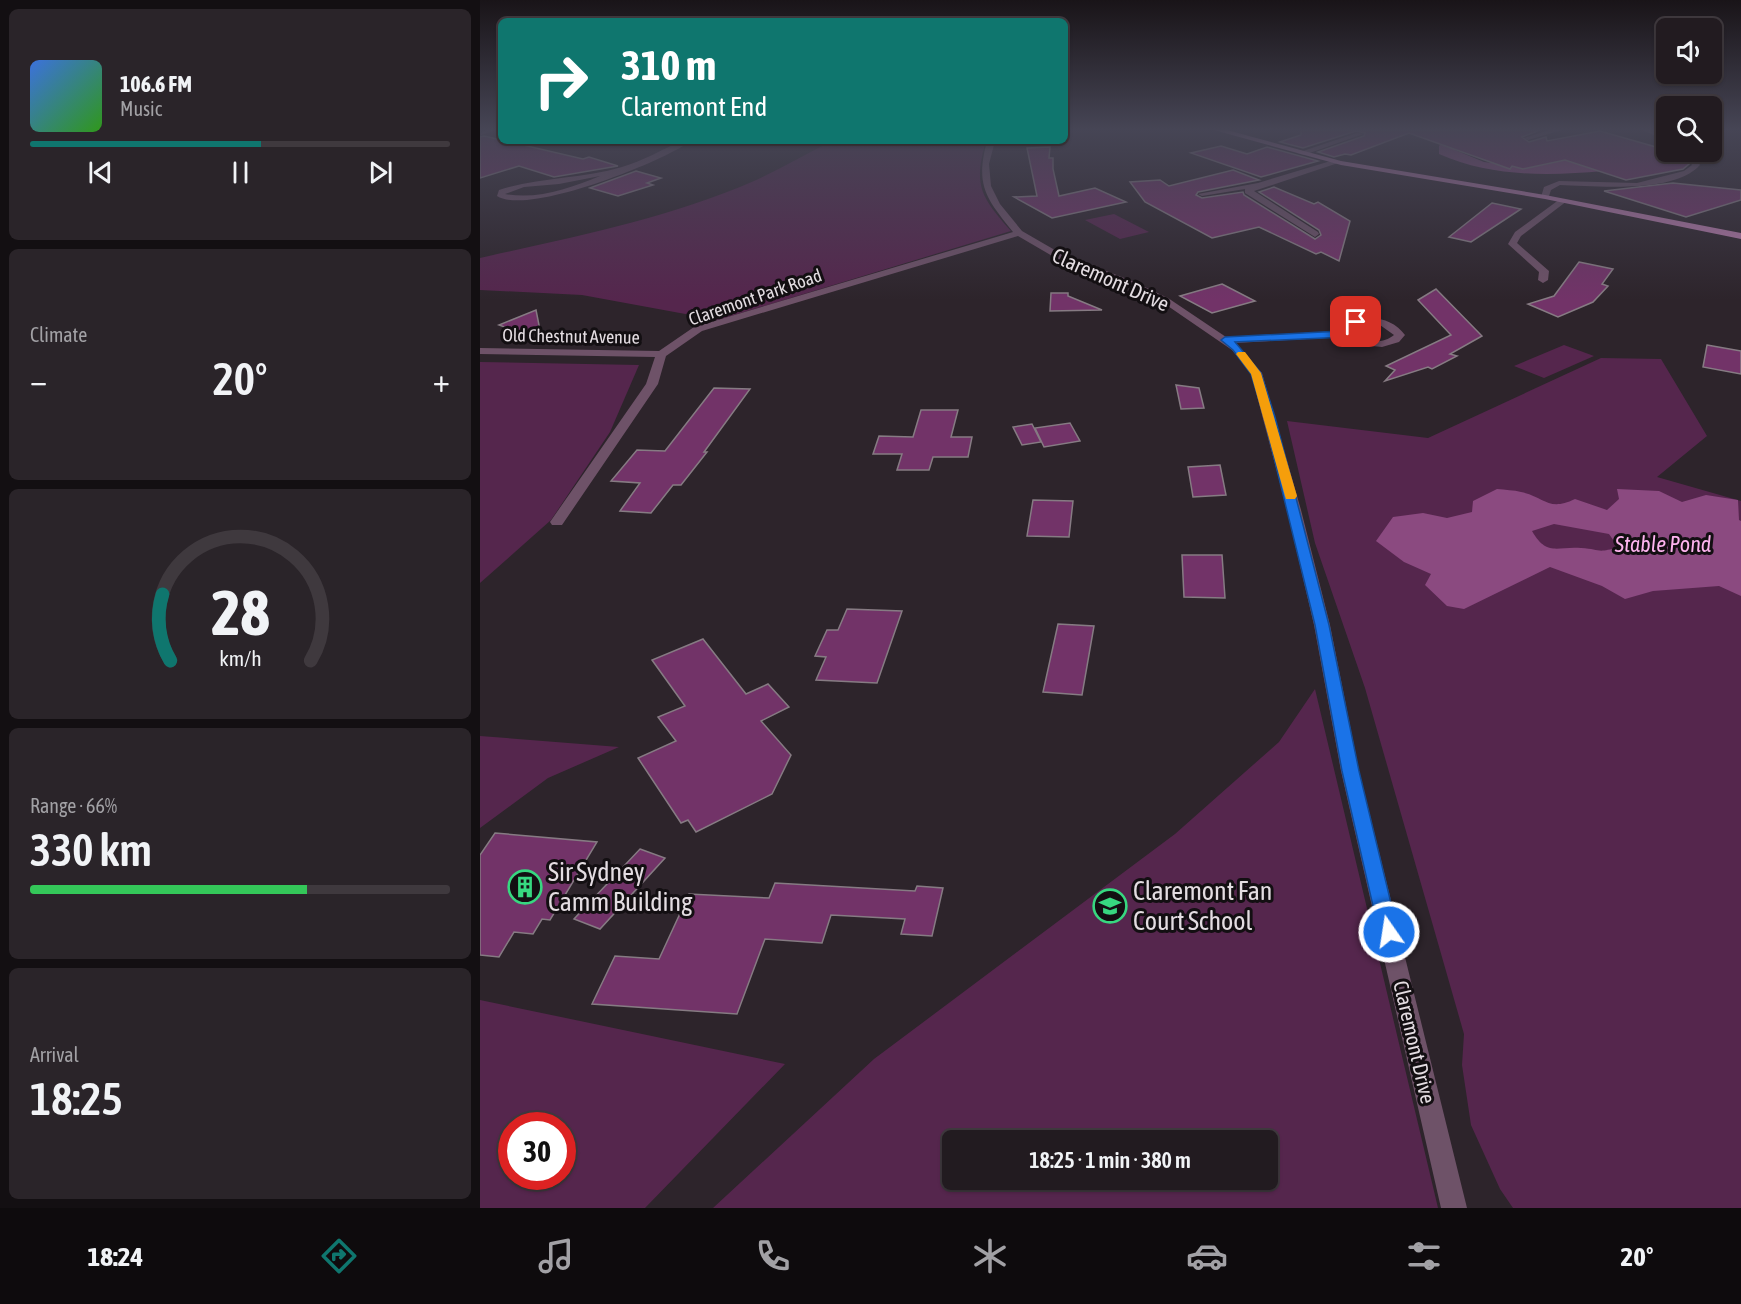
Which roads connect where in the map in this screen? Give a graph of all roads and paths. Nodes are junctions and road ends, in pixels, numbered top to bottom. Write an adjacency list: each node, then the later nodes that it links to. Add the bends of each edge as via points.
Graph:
1 (519, 186): 2 (street, via 502,192 501,196 528,199)
2 (577, 186)
3 (987, 186): 11 (street, Claremont Drive, via 996,206)
4 (1251, 186): 8 (street)
5 (1257, 186): 12 (street, via 1248,191)
6 (1482, 186): 9 (main road)
7 (1552, 186): 9 (street)
8 (1202, 194)
9 (1545, 197): 10 (main road)
10 (1563, 201): 13 (main road); 14 (street, via 1518,234 1512,244 1544,271)
11 (1019, 232): 16 (street, Claremont Drive, via 1057,255 1165,300); 18 (street, Claremont Park Road, via 698,329)
12 (1315, 234)
13 (1741, 236)
14 (1543, 280)
15 (1346, 334): 16 (street)
16 (1225, 340): 20 (street, Claremont Drive, via 1256,373 1289,490 1322,625 1350,771)
17 (480, 351): 18 (street, Old Chestnut Avenue)
18 (661, 354): 19 (street, via 652,384)
19 (557, 522)
20 (1454, 1208)

